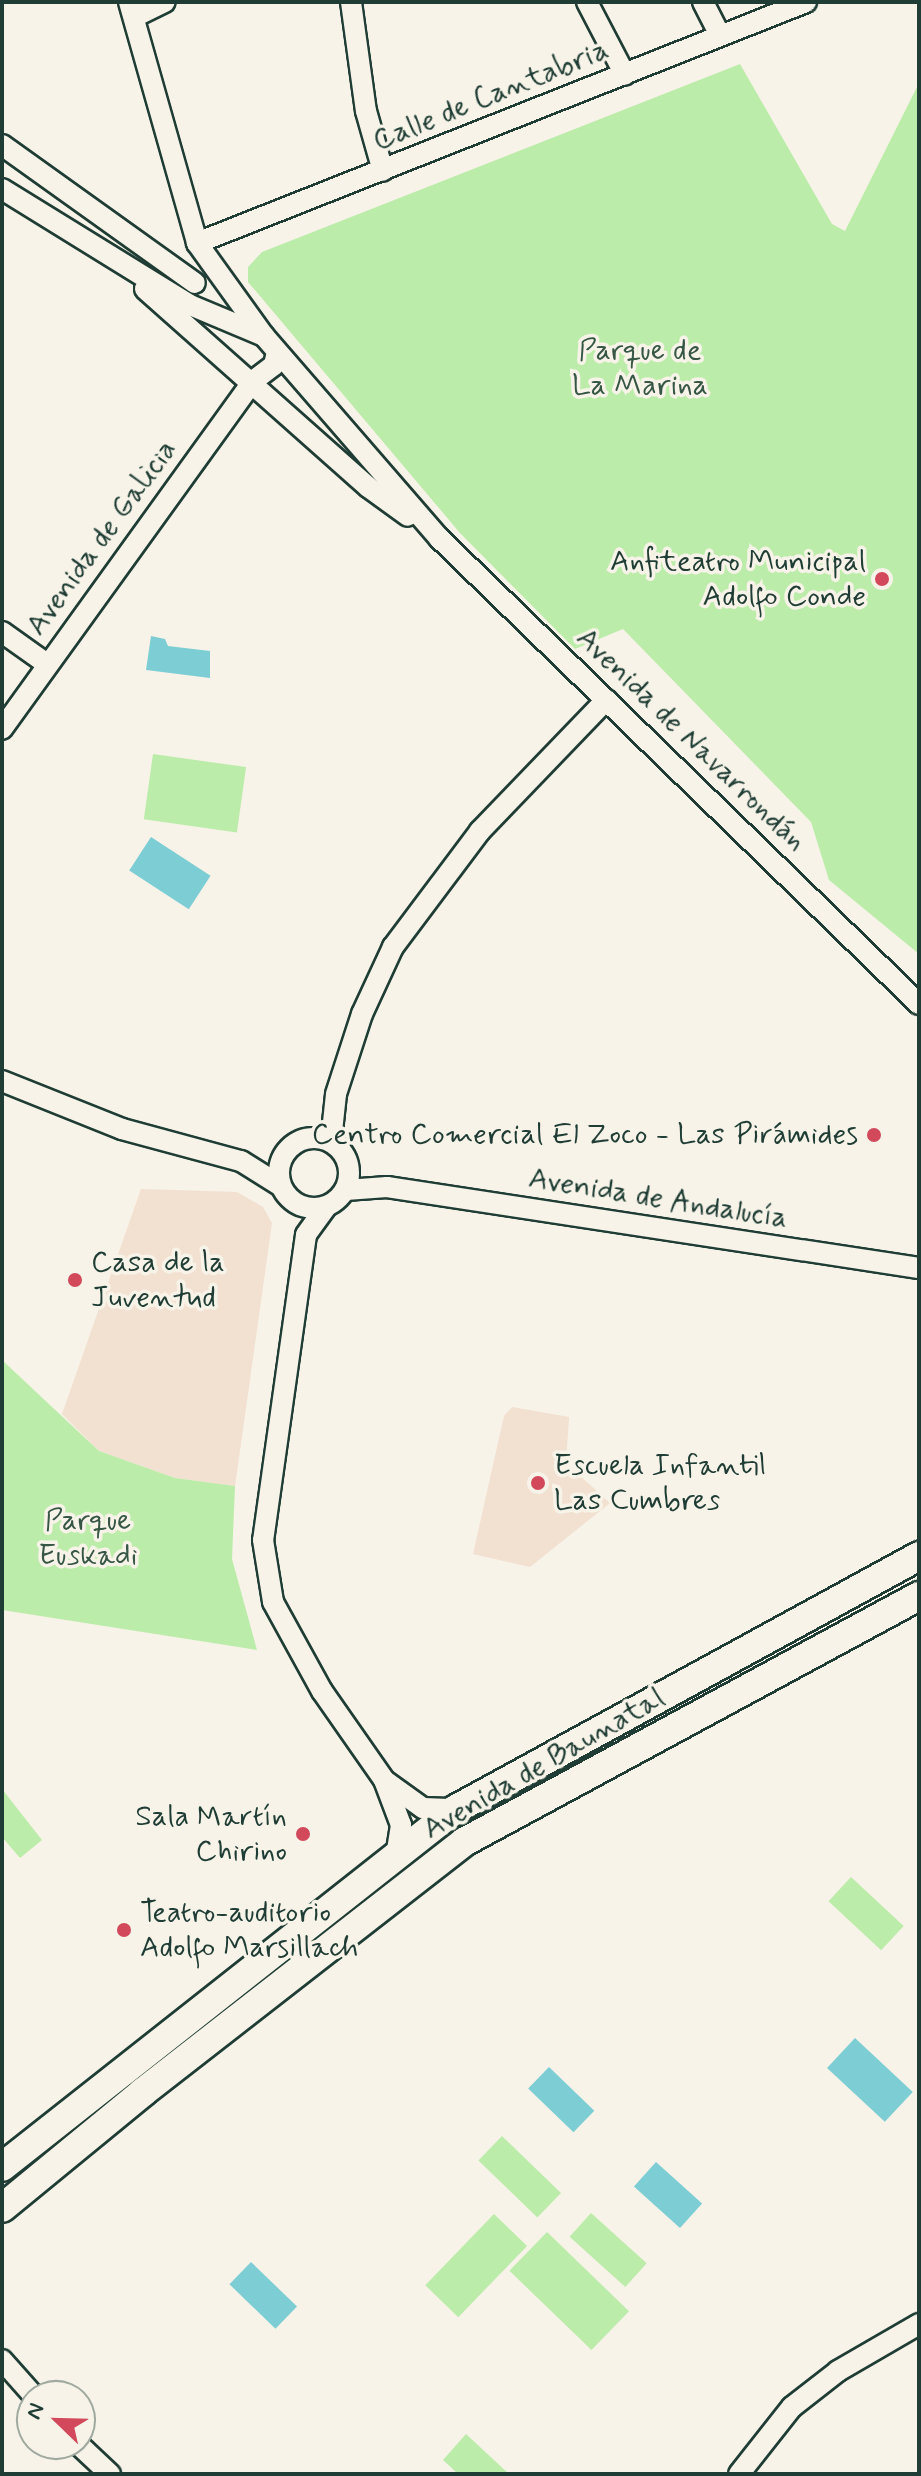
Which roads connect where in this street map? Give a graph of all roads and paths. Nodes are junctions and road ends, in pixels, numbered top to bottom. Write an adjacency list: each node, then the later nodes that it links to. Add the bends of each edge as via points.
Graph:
1 (165, 2): 6 (street)
2 (351, 2): 10 (street, via 366,111)
3 (587, 2): 8 (street)
4 (703, 2): 7 (street)
5 (806, 2): 7 (street, Calle de Cantabria)
6 (132, 9): 13 (street)
7 (719, 34): 8 (street, Calle de Cantabria)
8 (625, 75): 10 (street, Calle de Cantabria)
9 (2, 145): 14 (street)
10 (383, 171): 13 (street, Calle de Cantabria)
11 (2, 189): 12 (street, Avenida de Navarrondán)
12 (81, 234): 15 (street, Avenida de Navarrondán, via 190,305); 16 (street, Avenida de Navarrondán)
13 (197, 243): 15 (street)
14 (195, 283)
15 (263, 339): 16 (street, via 229,346); 17 (street, Avenida de Galicia, via 274,365); 19 (street, Avenida de Navarrondán)
16 (227, 359): 17 (street, Avenida de Navarrondán); 18 (street, Avenida de Galicia, via 234,392)
17 (253, 381): 18 (street, Avenida de Galicia); 19 (street, Avenida de Navarrondán, via 368,487)
18 (224, 421): 21 (street, Avenida de Galicia)
19 (439, 538): 22 (street, Avenida de Navarrondán)
20 (2, 632): 21 (street)
21 (47, 664): 23 (street, Avenida de Galicia)
22 (606, 700): 24 (street, Avenida de Navarrondán); 27 (street, via 480,831 393,947 362,1014)
23 (2, 729)
24 (910, 989): 25 (street, Avenida de Navarrondán)
25 (919, 1004)
26 (2, 1081): 31 (street, via 122,1129)
27 (336, 1094): 28 (street); 29 (street)
28 (308, 1138): 29 (street); 30 (street)
29 (331, 1141): 32 (street)
30 (286, 1151): 31 (street); 33 (street, via 280,1162)
31 (241, 1161): 33 (street)
32 (348, 1161): 34 (street, Avenida de Andalucía); 35 (street)
33 (281, 1186): 36 (street)
34 (387, 1187): 35 (street, Avenida de Andalucía); 39 (street, Avenida de Andalucía)
35 (346, 1190): 37 (street)
36 (295, 1203): 37 (street); 38 (street)
37 (326, 1207): 38 (street)
38 (306, 1235): 42 (street, via 263,1540 273,1602 322,1691)
39 (919, 1268)
40 (919, 1556): 43 (main road, Avenida de Baunatal)
41 (919, 1596): 46 (main road, Avenida de Baunatal, via 464,1842)
42 (384, 1780): 43 (street, via 423,1808); 44 (street, via 401,1825)
43 (456, 1809): 44 (main road, Avenida de Baunatal)
44 (396, 1856): 45 (main road, Avenida de Baunatal)
45 (2, 2167)
46 (2, 2208)
47 (919, 2324): 52 (street, via 838,2371 792,2407)
48 (2, 2360): 49 (street)
49 (20, 2380)
50 (95, 2460): 51 (street)
51 (110, 2474)
52 (739, 2474)

